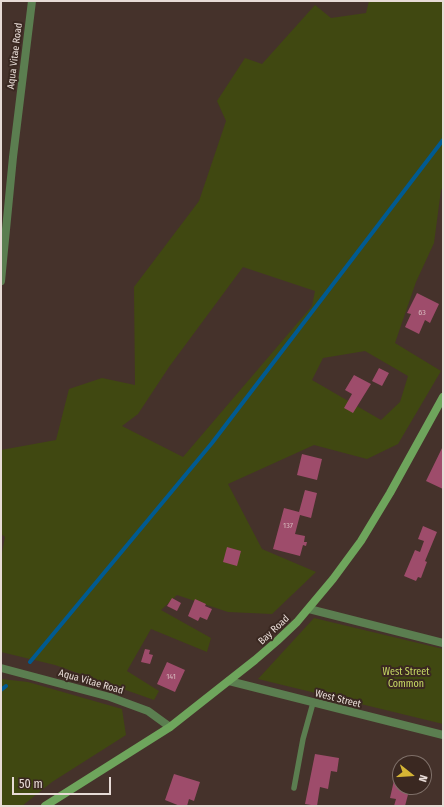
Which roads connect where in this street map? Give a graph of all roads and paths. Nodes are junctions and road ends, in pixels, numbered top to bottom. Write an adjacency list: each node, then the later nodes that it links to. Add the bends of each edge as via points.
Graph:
1 (32, 1): 2 (street, Aqua Vitae Road)
2 (1, 280)
3 (443, 397): 4 (main road, Bay Road, via 361,541)
4 (309, 609): 5 (street); 7 (main road, Bay Road, via 277,641)
5 (443, 643)
6 (1, 668): 9 (street, Aqua Vitae Road, via 110,697 148,711)
7 (228, 681): 8 (street, West Street); 9 (main road, Bay Road)
8 (313, 703): 10 (street, West Street); 11 (lane)
9 (170, 727): 12 (main road, Bay Road)
10 (443, 735)
11 (294, 788)
12 (44, 806)

